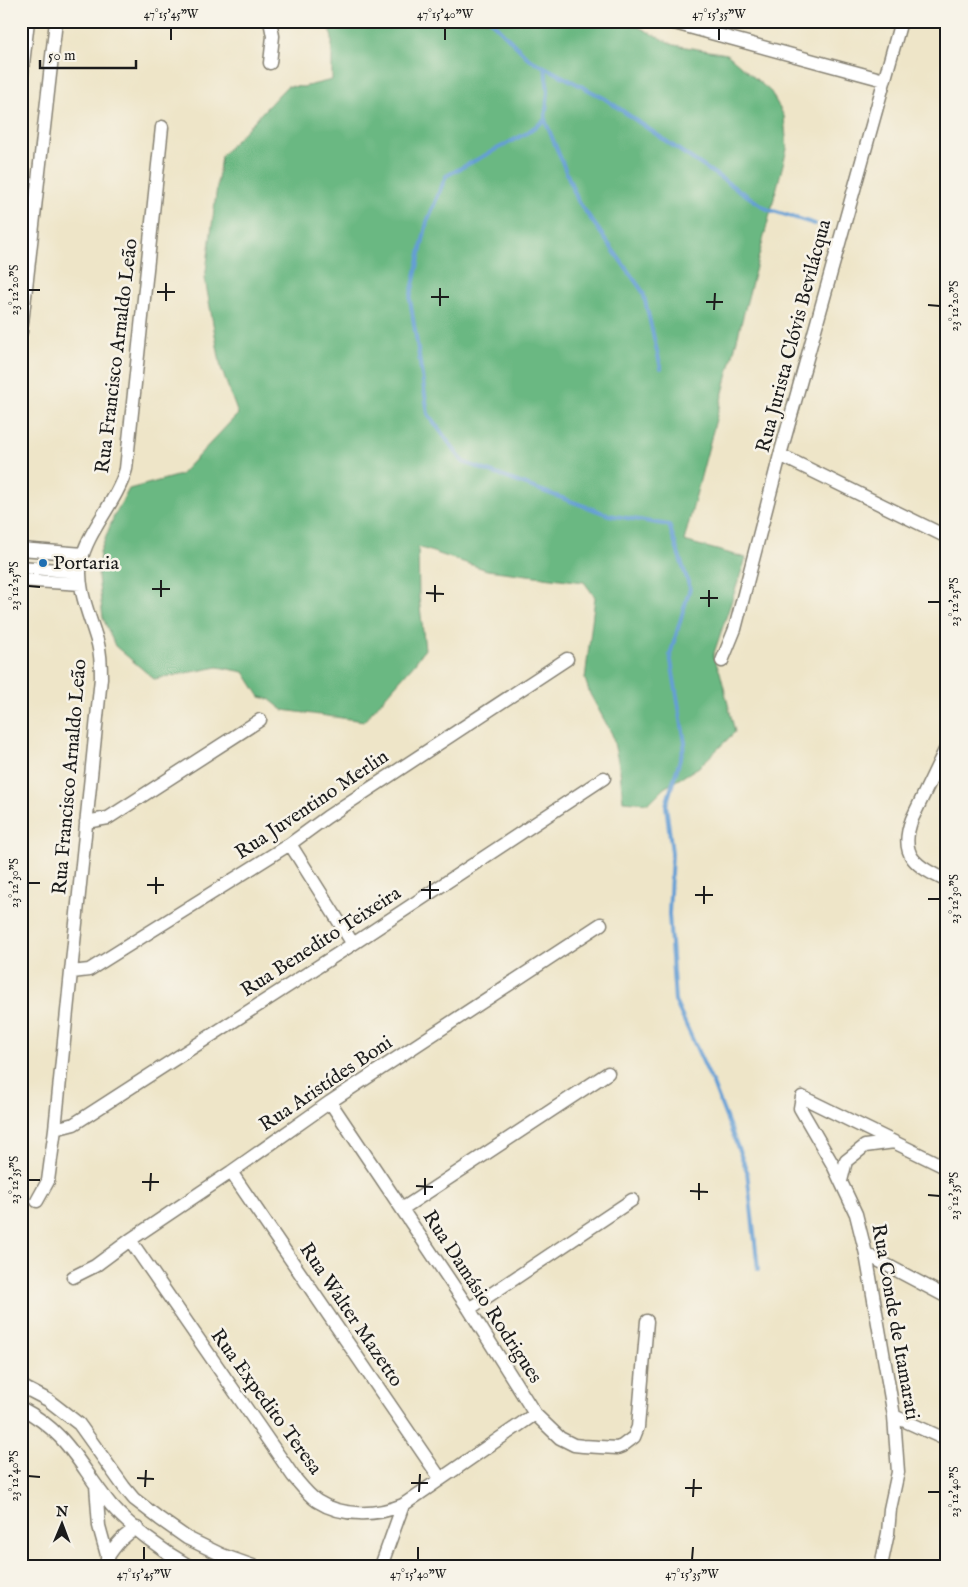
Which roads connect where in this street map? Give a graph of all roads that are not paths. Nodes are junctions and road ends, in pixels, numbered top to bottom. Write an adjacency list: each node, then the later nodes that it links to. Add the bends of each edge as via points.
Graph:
1 (28, 21): 8 (street)
2 (56, 21): 10 (street)
3 (270, 21): 6 (street, via 273,36)
4 (667, 21): 7 (street)
5 (901, 21): 7 (street, Rua Jurista Clóvis Bevilácqua)
6 (270, 63)
7 (884, 80): 11 (street, Rua Jurista Clóvis Bevilácqua)
8 (21, 81)
9 (162, 127): 16 (street, Rua Francisco Arnaldo Leão, via 126,469 122,483 97,527)
10 (21, 332)
11 (780, 455): 12 (street); 20 (street, Rua Jurista Clóvis Bevilácqua, via 734,629)
12 (947, 537)
13 (21, 549): 16 (street)
14 (21, 555): 16 (street)
15 (21, 567): 16 (street)
16 (81, 570): 17 (street); 18 (street); 24 (street, Rua Francisco Arnaldo Leão, via 101,667)
17 (21, 574)
18 (21, 580)
19 (567, 659): 25 (street, Rua Juventino Merlin)
20 (722, 661)
21 (260, 720): 24 (street, via 108,818)
22 (947, 746): 26 (street, via 912,819 907,847 912,859)
23 (604, 778): 28 (street, Rua Benedito Teixeira)
24 (86, 822): 29 (street, Rua Francisco Arnaldo Leão)
25 (290, 844): 28 (street); 29 (street, Rua Juventino Merlin, via 89,970)
26 (947, 881)
27 (601, 924): 31 (street, Rua Aristídes Boni)
28 (353, 944): 32 (street, Rua Benedito Teixeira, via 74,1124)
29 (72, 972): 32 (street, Rua Francisco Arnaldo Leão)
30 (608, 1073): 39 (street)
31 (330, 1102): 35 (street, Rua Aristídes Boni); 39 (street, Rua Damásio Rodrigues)
32 (55, 1129): 38 (street, Rua Francisco Arnaldo Leão, via 48,1182)
33 (894, 1142): 34 (street); 36 (street, via 865,1146 846,1161); 36 (street, Rua Conde de Itamarati, via 802,1097 800,1108)
34 (947, 1168)
35 (230, 1172): 40 (street, Rua Aristídes Boni); 51 (street, Rua Walter Mazetto)
36 (841, 1182): 41 (street, Rua Conde de Itamarati, via 856,1214)
37 (632, 1200): 44 (street)
38 (37, 1201)
39 (402, 1209): 44 (street, Rua Damásio Rodrigues)
40 (130, 1240): 42 (street, Rua Aristídes Boni, via 95,1266); 53 (street, Rua Expedito Teresa, via 293,1476 316,1500 339,1511 360,1513 387,1511)
41 (866, 1254): 43 (street); 49 (street, Rua Conde de Itamarati)
42 (73, 1277)
43 (947, 1297)
44 (469, 1309): 48 (street, Rua Damásio Rodrigues)
45 (648, 1320): 48 (street, Rua Damásio Rodrigues, via 638,1426 627,1444 617,1448 574,1445 560,1438)
46 (21, 1386): 57 (street, via 48,1400 79,1424 134,1499 187,1538)
47 (21, 1408): 52 (street, via 41,1419 62,1438)
48 (536, 1414): 51 (street, Rua Expedito Teresa)
49 (894, 1416): 50 (street); 59 (street, Rua Conde de Itamarati, via 898,1472)
50 (947, 1440)
51 (440, 1478): 53 (street, Rua Expedito Teresa)
52 (96, 1485): 54 (street, via 112,1506); 55 (street, via 99,1526)
53 (403, 1505): 58 (street)
54 (137, 1528): 55 (street, via 117,1543); 56 (street, via 151,1542)
55 (108, 1562)
56 (189, 1566)
57 (253, 1566)
58 (381, 1566)
59 (881, 1566)

